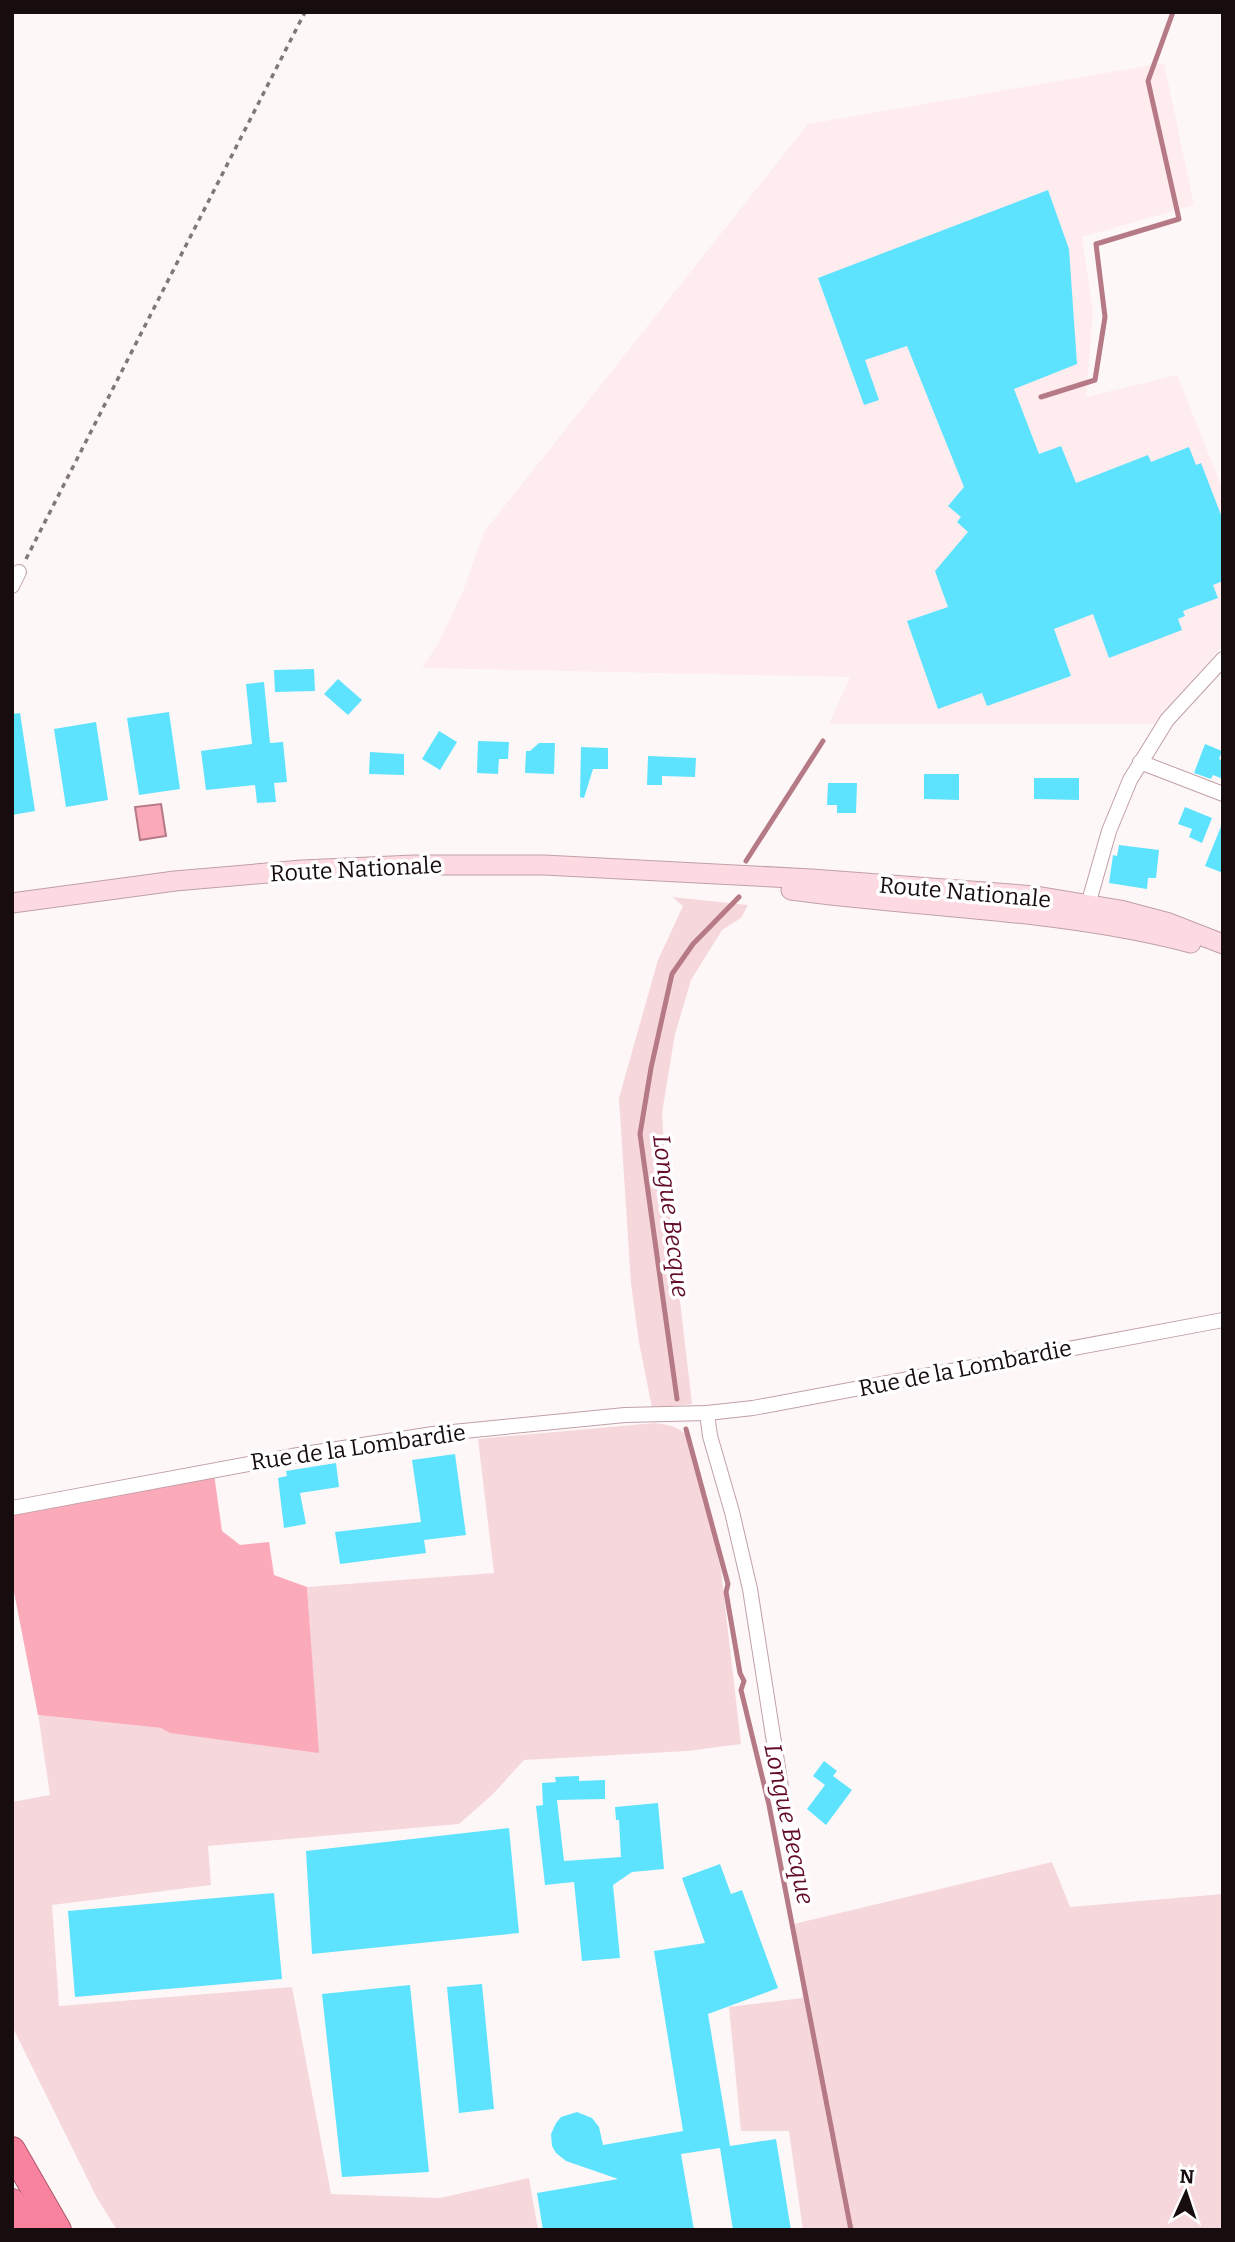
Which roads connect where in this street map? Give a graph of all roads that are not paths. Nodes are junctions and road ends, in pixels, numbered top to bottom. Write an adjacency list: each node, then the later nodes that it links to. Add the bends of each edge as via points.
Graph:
1 (19, 572): 2 (street)
2 (12, 586)
3 (1223, 659): 4 (street, via 1167,720)
4 (1140, 762): 5 (street); 7 (street, via 1113,817)
5 (1223, 794)
6 (12, 903): 7 (street, Route Nationale, via 228,876 460,864 702,875 865,900)
7 (1085, 913): 8 (street, Route Nationale, via 1169,923); 9 (street, Route Nationale)
8 (1223, 943)
9 (1223, 951)
10 (1223, 1320): 11 (street, Rue de la Lombardie)
11 (707, 1413): 12 (street, Rue de la Lombardie, via 625,1415 415,1436); 13 (street, via 748,1578)
12 (12, 1508)
13 (784, 1806)
14 (12, 2150): 17 (highway)
15 (12, 2202): 16 (highway)
16 (29, 2230)
17 (58, 2230)

